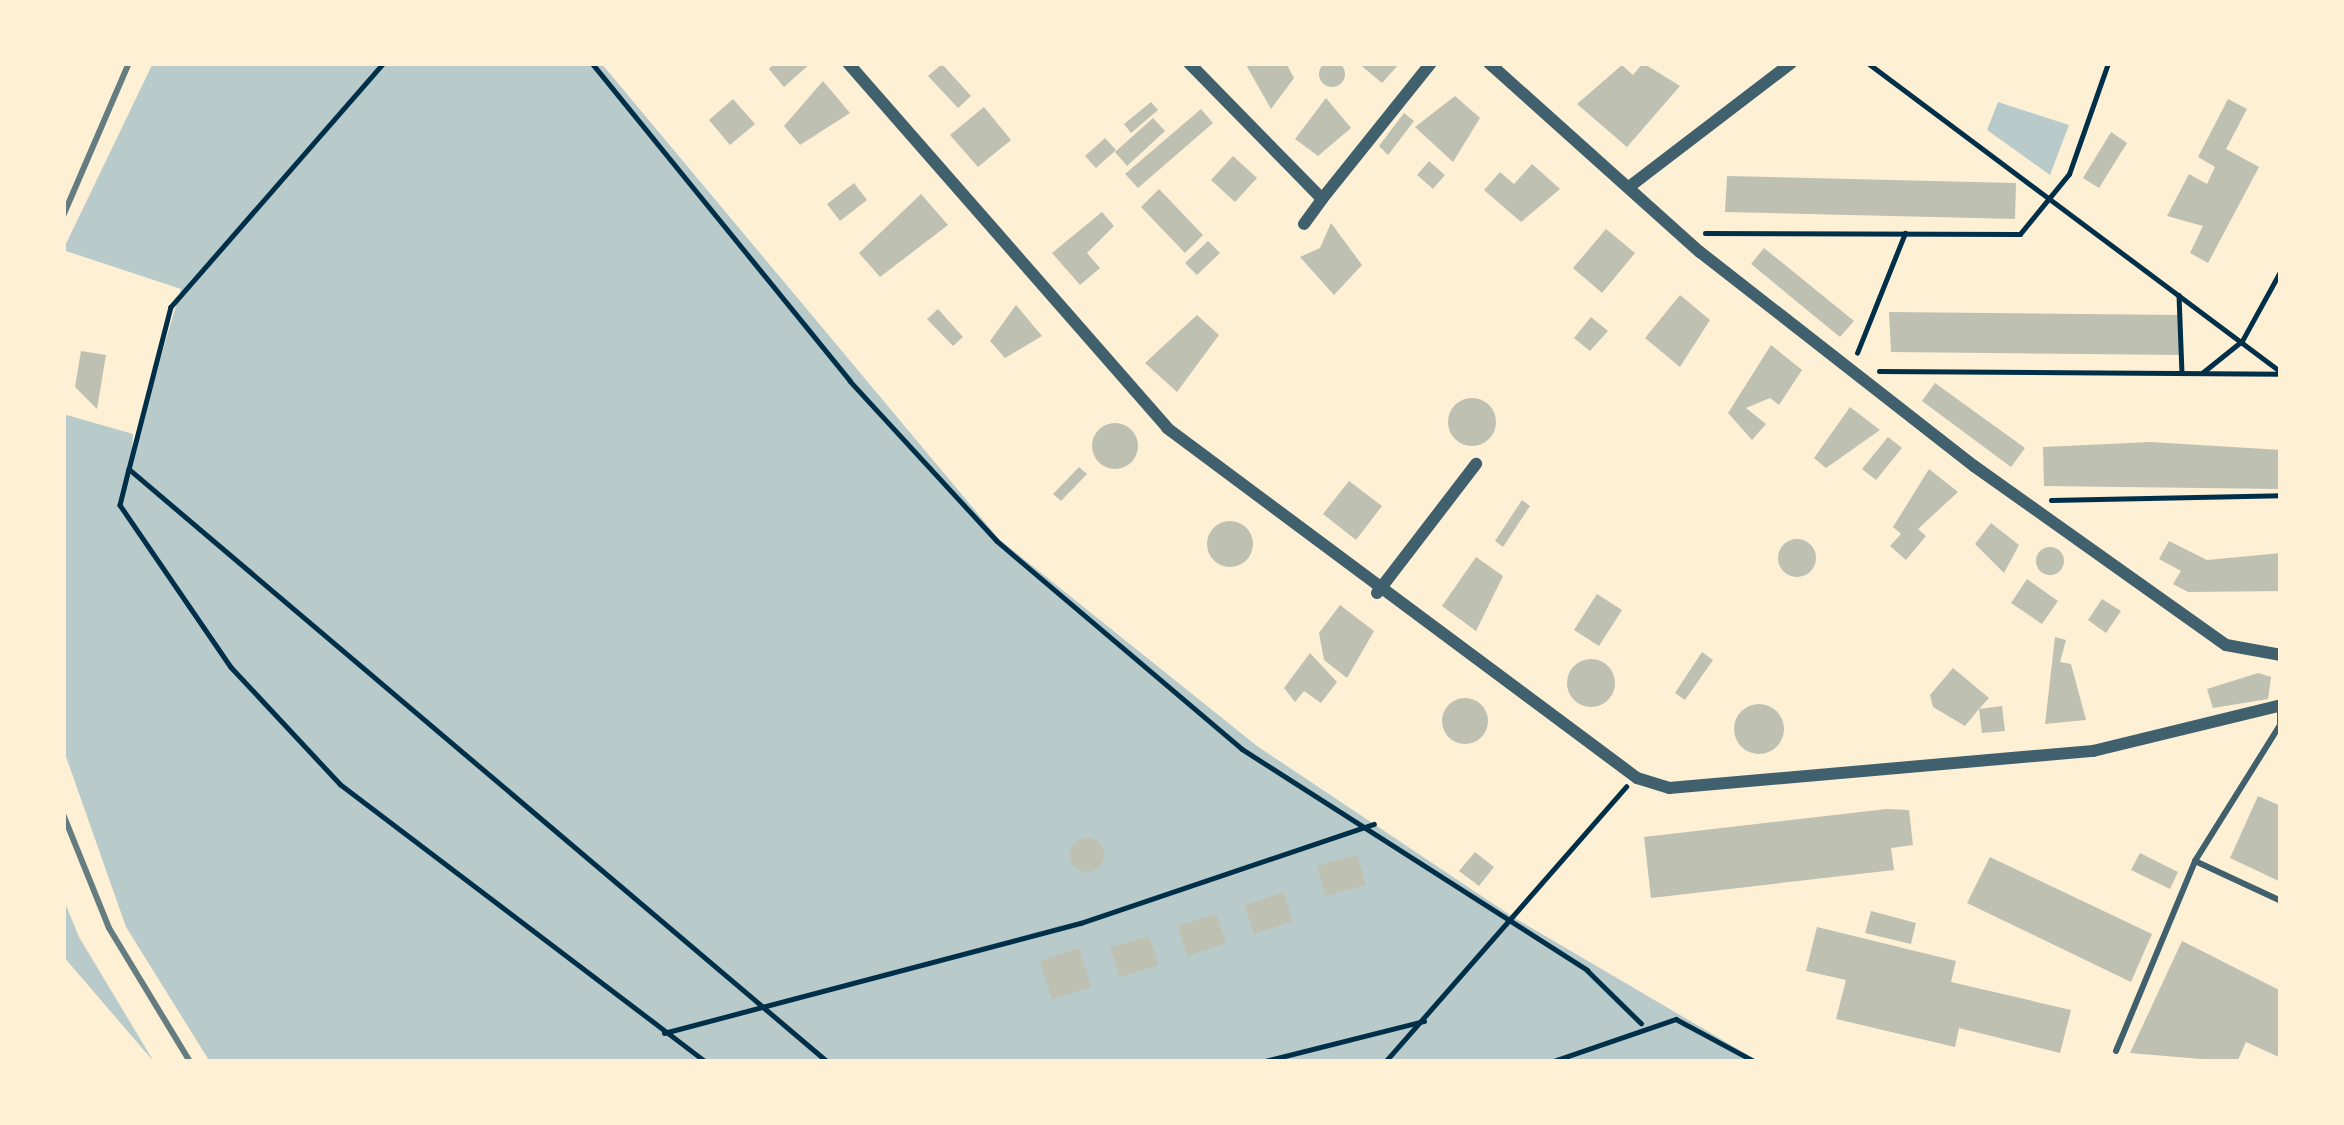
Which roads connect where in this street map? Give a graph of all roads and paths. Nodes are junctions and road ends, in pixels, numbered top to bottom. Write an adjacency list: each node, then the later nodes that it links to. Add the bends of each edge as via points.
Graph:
1 (384, 63): 24 (path, via 171,307)
2 (592, 63): 31 (path, via 850,381 997,541 1242,749)
3 (848, 63): 27 (street, via 1163,424)
4 (1189, 63): 11 (street)
5 (1431, 63): 11 (street)
6 (1489, 63): 10 (street)
7 (1791, 63): 10 (street)
8 (1868, 63): 12 (path)
9 (2108, 63): 12 (path)
10 (1628, 187): 14 (street)
11 (1322, 199): 13 (street)
12 (2054, 201): 15 (path, via 2020,234); 17 (path)
13 (1304, 224)
14 (1680, 233): 15 (path); 19 (street)
15 (1905, 233): 19 (path)
16 (2281, 270): 18 (path)
17 (2179, 295): 18 (path); 20 (path)
18 (2242, 341): 21 (path); 22 (path)
19 (1850, 370): 20 (path); 26 (street)
20 (2182, 373): 21 (path)
21 (2202, 373): 22 (path)
22 (2281, 373)
23 (1476, 464): 27 (street)
24 (129, 469): 35 (path); 38 (path, via 120,505 232,667 340,784)
25 (2281, 495): 26 (path)
26 (2021, 500): 28 (street, via 2226,645)
27 (1377, 593): 30 (street)
28 (2281, 655)
29 (2280, 706): 30 (street, via 2093,751 1669,788); 32 (lane, via 2280,725)
30 (1637, 778): 34 (path)
31 (1374, 824): 34 (path); 35 (path, via 1082,923)
32 (2195, 861): 33 (lane); 39 (lane)
33 (2281, 901)
34 (1511, 929): 36 (path); 37 (path, via 1587,970)
35 (761, 1004): 38 (path); 41 (path)
36 (1424, 1021): 42 (path); 43 (path)
37 (1641, 1023): 44 (path); 45 (path, via 1676,1019)
38 (664, 1033): 40 (path)
39 (2116, 1052)
40 (706, 1062)
41 (828, 1062)
42 (1262, 1062)
43 (1385, 1062)
44 (1551, 1062)
45 (1756, 1062)

